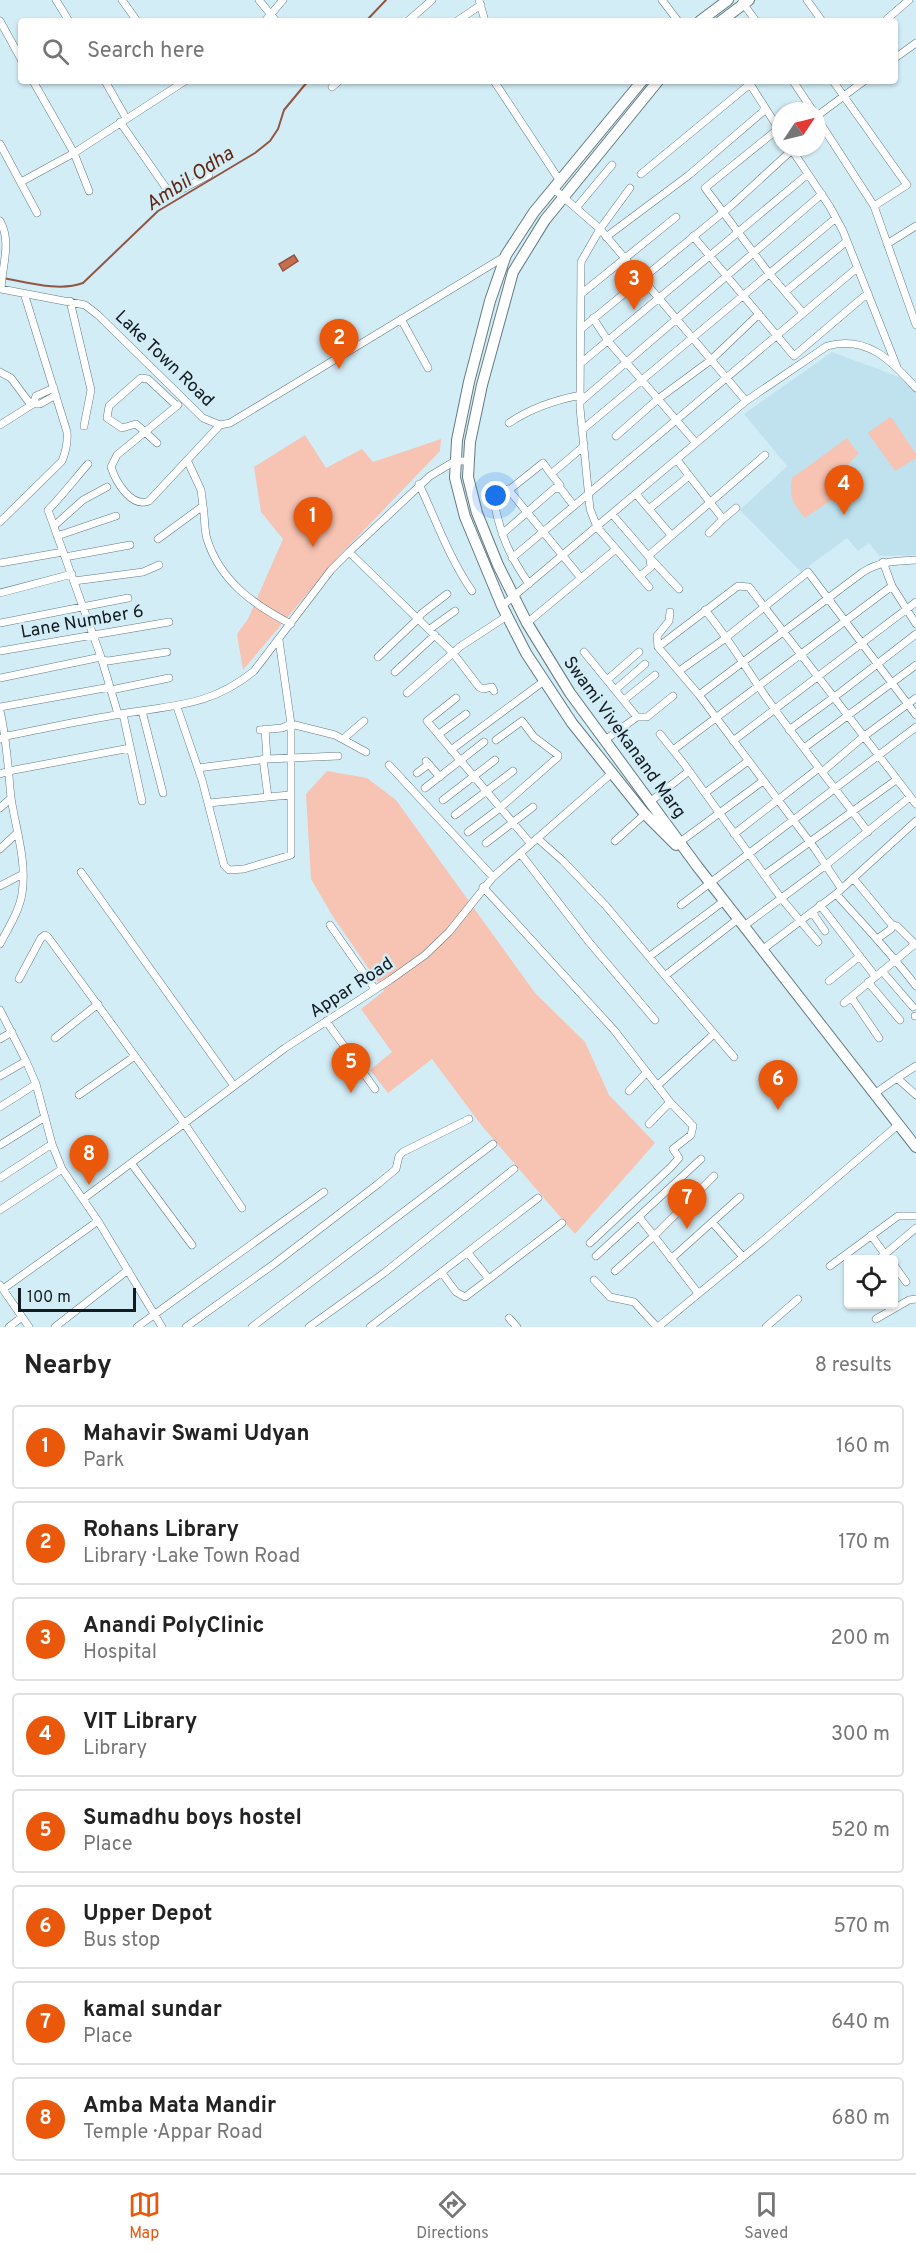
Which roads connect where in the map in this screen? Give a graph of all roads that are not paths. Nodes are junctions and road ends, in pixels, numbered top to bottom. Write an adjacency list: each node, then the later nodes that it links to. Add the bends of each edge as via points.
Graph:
1 (56, 0): 13 (street)
2 (122, 0): 14 (street)
3 (260, 0): 12 (street)
4 (284, 0): 12 (street)
5 (432, 0): 17 (street)
6 (662, 0): 20 (street)
7 (728, 0): 21 (main road)
8 (807, 0): 24 (street)
9 (909, 0): 25 (street)
10 (744, 1): 22 (main road); 23 (street)
11 (480, 2): 18 (street); 19 (street)
12 (270, 14): 15 (street); 16 (street)
13 (67, 18)
14 (135, 18)
15 (267, 18)
16 (273, 18)
17 (411, 18)
18 (461, 18)
19 (484, 18)
20 (676, 18)
21 (704, 18)
22 (724, 18)
23 (754, 18)
24 (820, 18)
25 (888, 18)
26 (0, 21): 28 (street)
27 (916, 43): 29 (street)
28 (18, 54)
29 (898, 56)
30 (35, 84): 50 (street)
31 (106, 84): 46 (street)
32 (180, 84): 46 (street)
33 (336, 84): 40 (street)
34 (496, 84): 58 (street)
35 (640, 84): 58 (main road, Swami Vivekanand Marg)
36 (656, 84): 62 (main road, Swami Vivekanand Marg)
37 (796, 84): 42 (street)
38 (835, 84): 41 (street)
39 (860, 84): 41 (street)
40 (332, 87)
41 (844, 96): 44 (street); 63 (street, via 907,185)
42 (807, 102)
43 (766, 110): 45 (street); 54 (street, via 750,84); 74 (street, via 689,175)
44 (826, 110)
45 (772, 119)
46 (123, 120): 50 (street); 56 (street, via 171,195)
47 (826, 131): 63 (street)
48 (772, 137): 65 (street, via 705,188)
49 (0, 144): 57 (street)
50 (74, 153): 57 (street); 60 (street)
51 (782, 156): 65 (street)
52 (796, 156): 55 (street)
53 (612, 165): 64 (street)
54 (641, 174)
55 (808, 174): 61 (street); 72 (street)
56 (209, 175)
57 (21, 182): 66 (street)
58 (557, 185): 62 (street); 78 (main road, Swami Vivekanand Marg)
59 (630, 188): 71 (street)
60 (89, 191)
61 (822, 194): 68 (street); 77 (street)
62 (564, 197): 64 (street); 134 (main road, Swami Vivekanand Marg, via 513,272 482,385)
63 (874, 206): 76 (street)
64 (576, 208): 71 (street)
65 (723, 212): 72 (street); 73 (street)
66 (37, 213)
67 (676, 217): 80 (street)
68 (836, 218): 75 (street); 83 (street)
69 (0, 221): 81 (street, via 7,243)
70 (916, 226): 76 (street)
71 (600, 229): 74 (street); 90 (street, via 582,257)
72 (738, 232): 77 (street); 79 (street)
73 (693, 236): 79 (street); 85 (street)
74 (606, 237): 80 (street)
75 (847, 241): 82 (street); 88 (street)
76 (888, 244): 99 (street)
77 (753, 252): 83 (street); 84 (street)
78 (506, 255): 98 (street, Lake Town Road); 133 (main road, Swami Vivekanand Marg, via 469,382)
79 (710, 256): 84 (street); 92 (street)
80 (626, 259): 85 (street); 90 (street)
81 (2, 266): 86 (street)
82 (857, 268): 89 (street); 94 (street)
83 (768, 272): 88 (street); 91 (street)
84 (726, 276): 91 (street); 97 (street)
85 (642, 278): 92 (street); 96 (street)
86 (1, 284): 87 (street, Lake Town Road, via 1,289)
87 (24, 292): 93 (street, Lake Town Road); 113 (street)
88 (785, 292): 94 (street)
89 (868, 293): 101 (street, via 794,356); 108 (street)
90 (581, 294): 100 (street)
91 (744, 296): 95 (street); 102 (street)
92 (659, 299): 97 (street); 103 (street)
93 (70, 301): 114 (street, Lake Town Road, via 98,315); 124 (street, via 92,390)
94 (803, 313): 101 (street)
95 (759, 314): 101 (street); 104 (street)
96 (593, 318): 100 (street); 103 (street)
97 (676, 318): 102 (street); 105 (street)
98 (401, 319): 107 (street); 123 (street, Lake Town Road, via 230,423)
99 (916, 325)
100 (581, 329): 106 (street)
101 (777, 335): 110 (street)
102 (693, 339): 104 (street); 111 (street)
103 (608, 341): 105 (street); 106 (street)
104 (711, 360): 110 (street); 116 (street)
105 (626, 362): 111 (street); 115 (street)
106 (581, 363): 115 (street)
107 (428, 368)
108 (898, 369): 112 (street); 117 (street, via 865,345 827,346)
109 (0, 372): 118 (street, via 11,378)
110 (726, 377): 117 (street); 120 (street)
111 (642, 380): 116 (street); 125 (street)
112 (916, 388)
113 (55, 392): 118 (street, via 36,396); 154 (street, via 68,432 62,461)
114 (185, 399): 119 (street); 123 (street, Lake Town Road, via 203,418)
115 (580, 399): 121 (street, via 564,398 524,413); 125 (street)
116 (658, 399): 120 (street); 127 (street)
117 (746, 401): 129 (street)
118 (32, 404): 122 (street)
119 (177, 406): 126 (street); 126 (street, via 148,379 135,381 109,406 107,418 122,428 136,424)
120 (675, 420): 129 (street); 143 (street)
121 (510, 423)
122 (0, 425)
123 (220, 425): 135 (street)
124 (84, 426)
125 (582, 430): 130 (street)
126 (145, 432): 128 (street); 135 (street, via 117,455 111,467 136,502 148,501)
127 (616, 436)
128 (157, 443)
129 (696, 443): 132 (street)
130 (584, 446): 137 (street); 143 (street)
131 (765, 455): 145 (street)
132 (677, 460): 138 (street); 144 (street)
133 (455, 461): 134 (street); 139 (street); 193 (main road, Swami Vivekanand Marg, via 465,517)
134 (469, 461): 184 (main road, Swami Vivekanand Marg, via 468,477 477,513)
135 (188, 462): 146 (street)
136 (88, 464): 155 (street, via 48,510)
137 (551, 474): 140 (street); 142 (street, via 543,463)
138 (689, 476): 145 (street); 149 (street)
139 (419, 484): 165 (street); 181 (street)
140 (560, 485)
141 (107, 488): 155 (street, via 83,500)
142 (508, 489): 150 (street); 159 (street, via 494,501)
143 (589, 494): 147 (street); 156 (street)
144 (636, 494): 149 (street); 151 (street)
145 (709, 502): 153 (street); 160 (street)
146 (204, 506): 162 (street); 200 (street, via 207,538 233,584 261,608)
147 (574, 506): 150 (street, via 561,489 555,488); 157 (street)
148 (736, 508): 153 (street)
149 (649, 509): 160 (street)
150 (527, 512): 157 (street); 159 (street)
151 (612, 514): 156 (street); 168 (street)
152 (116, 516): 161 (street)
153 (723, 519): 158 (street)
154 (0, 522)
155 (54, 526): 161 (street)
156 (597, 527): 164 (street); 167 (street)
157 (543, 532): 167 (street); 169 (street)
158 (709, 533)
159 (502, 534): 169 (street)
160 (671, 535): 168 (street)
161 (57, 536): 166 (street)
162 (158, 539)
163 (130, 545): 166 (street)
164 (616, 549): 174 (street); 176 (street)
165 (349, 552): 195 (street); 200 (street)
166 (64, 555): 172 (street); 175 (street)
167 (562, 556): 176 (street); 177 (street)
168 (649, 557): 174 (street, via 651,567); 180 (street)
169 (512, 558): 177 (street)
170 (916, 560): 171 (street)
171 (883, 562): 178 (street); 186 (street)
172 (0, 563)
173 (159, 565): 175 (street, via 143,572)
174 (640, 576): 179 (street)
175 (73, 578): 182 (street); 189 (street)
176 (581, 578): 199 (street)
177 (529, 584): 184 (street)
178 (891, 586): 191 (street); 197 (street)
179 (649, 587)
180 (679, 590)
181 (472, 591)
182 (0, 593)
183 (447, 594): 195 (street)
184 (513, 597): 193 (street); 199 (main road, Swami Vivekanand Marg)
185 (128, 598): 189 (street)
186 (828, 598): 188 (street, via 808,572); 197 (street); 203 (street)
187 (916, 602): 191 (street)
188 (763, 606): 190 (street, via 743,585); 203 (street); 206 (street)
189 (83, 607): 198 (street); 204 (street)
190 (705, 610): 206 (street); 209 (street)
191 (905, 610): 201 (street); 208 (street)
192 (455, 611): 202 (street)
193 (504, 611): 212 (street); 229 (main road, Swami Vivekanand Marg)
194 (670, 612): 209 (street, via 669,621 657,636)
195 (419, 618): 202 (street); 216 (street)
196 (169, 622): 204 (street, Lane Number 6)
197 (845, 622): 208 (street); 215 (street)
198 (0, 623)
199 (527, 623): 263 (main road, Swami Vivekanand Marg, via 570,693)
200 (291, 624): 207 (street)
201 (916, 624)
202 (433, 632): 212 (street); 223 (street)
203 (783, 632): 215 (street); 218 (street)
204 (93, 633): 210 (street, Lane Number 6); 217 (street)
205 (916, 634): 220 (street)
206 (727, 637): 218 (street); 222 (street)
207 (279, 640): 243 (street, via 239,683 204,700); 254 (street)
208 (861, 642): 220 (street); 225 (street)
209 (658, 647): 222 (street)
210 (0, 651)
211 (167, 652): 217 (street, via 108,661)
212 (453, 652): 234 (street, via 479,687 492,687); 235 (street)
213 (585, 652): 228 (street)
214 (639, 652): 228 (street)
215 (801, 656): 225 (street); 231 (street)
216 (378, 657)
217 (101, 658): 226 (street); 232 (street)
218 (744, 662): 231 (street); 236 (street)
219 (645, 664): 233 (street)
220 (877, 664): 230 (street); 239 (street)
221 (916, 665): 230 (street)
222 (679, 671): 236 (street)
223 (395, 672)
224 (655, 675): 241 (street)
225 (818, 677): 239 (street); 245 (street)
226 (0, 678)
227 (169, 678): 232 (street)
228 (607, 680): 233 (street)
229 (544, 681): 268 (street); 285 (main road, Swami Vivekanand Marg)
230 (892, 683): 242 (street); 250 (street)
231 (759, 687): 245 (street); 252 (street)
232 (110, 689): 244 (street); 247 (street)
233 (615, 690): 241 (street)
234 (494, 691)
235 (407, 693)
236 (699, 695): 252 (street)
237 (673, 696): 251 (street, via 647,717)
238 (456, 698): 257 (street, via 427,721)
239 (834, 698): 250 (street); 256 (street)
240 (916, 698): 242 (street)
241 (624, 700): 251 (street)
242 (908, 704): 249 (street); 260 (street)
243 (177, 707): 246 (street); 279 (street)
244 (0, 709): 259 (street)
245 (774, 709): 256 (street); 264 (street)
246 (142, 711): 247 (street); 294 (street)
247 (121, 714): 259 (street); 266 (street)
248 (466, 714): 257 (street)
249 (916, 715)
250 (847, 716): 260 (street); 267 (street)
251 (637, 717): 263 (street)
252 (716, 718): 264 (street); 269 (street)
253 (364, 721): 261 (street)
254 (291, 724): 261 (street); 273 (street); 274 (street, via 262,730)
255 (916, 727): 272 (street)
256 (789, 729): 267 (street)
257 (438, 734): 268 (street)
258 (660, 734): 269 (street)
259 (3, 737): 281 (street)
260 (863, 737): 272 (street); 280 (street)
261 (343, 739): 270 (street)
262 (496, 740): 308 (street, via 522,721 534,737 558,756)
263 (605, 740): 303 (main road, Swami Vivekanand Marg)
264 (733, 741): 277 (street)
265 (484, 742): 275 (street)
266 (130, 748): 281 (street); 302 (street)
267 (804, 748): 280 (street)
268 (452, 750): 275 (street)
269 (673, 750): 283 (street)
270 (366, 752)
271 (338, 756): 273 (street)
272 (878, 756): 289 (street); 292 (street)
273 (290, 757): 274 (street); 296 (street)
274 (265, 759): 279 (street); 297 (street)
275 (460, 760): 287 (street); 288 (street)
276 (495, 760): 287 (street)
277 (748, 761): 290 (street); 295 (street)
278 (389, 765): 334 (street)
279 (198, 768): 304 (street)
280 (820, 770): 292 (street); 300 (street)
281 (9, 771): 286 (street); 299 (street)
282 (513, 771): 293 (street)
283 (689, 771): 295 (street); 303 (street)
284 (417, 773): 288 (street, via 428,763)
285 (612, 773): 312 (main road, Swami Vivekanand Marg); 320 (street, Appar Road)
286 (0, 774)
287 (474, 776): 293 (street); 301 (street)
288 (440, 777): 291 (street)
289 (896, 780): 298 (street); 310 (street)
290 (763, 781): 300 (street); 309 (street)
291 (425, 788)
292 (835, 789): 310 (street); 313 (street)
293 (486, 791): 308 (street); 311 (street)
294 (163, 793)
295 (705, 793): 309 (street)
296 (290, 795): 297 (street); 304 (street, via 291,855 235,870 224,865)
297 (268, 797): 304 (street)
298 (910, 797): 305 (street); 318 (street)
299 (11, 798): 307 (street); 316 (street)
300 (777, 799): 313 (street); 319 (street)
301 (443, 800)
302 (142, 801)
303 (651, 801): 322 (main road, Swami Vivekanand Marg)
304 (209, 803)
305 (916, 804)
306 (533, 807): 315 (street)
307 (0, 808)
308 (500, 808): 315 (street); 317 (street)
309 (718, 812): 319 (street); 322 (street)
310 (852, 812): 318 (street); 324 (street)
311 (456, 814)
312 (645, 814): 321 (street); 329 (main road, Swami Vivekanand Marg)
313 (792, 821): 324 (street); 328 (street)
314 (916, 821): 335 (street)
315 (512, 822): 323 (street); 325 (street)
316 (17, 832): 326 (street); 332 (street)
317 (468, 832)
318 (868, 832): 330 (street)
319 (734, 834): 328 (street)
320 (537, 838): 325 (street, Appar Road); 355 (street, via 582,880)
321 (615, 841)
322 (680, 842): 329 (main road, Swami Vivekanand Marg)
323 (486, 843)
324 (810, 843): 330 (street); 333 (street)
325 (531, 844): 327 (street, Appar Road)
326 (0, 849)
327 (520, 853): 334 (street, Appar Road); 371 (street)
328 (749, 854): 333 (street); 336 (street)
329 (697, 866): 336 (main road, Swami Vivekanand Marg)
330 (826, 866): 339 (street); 340 (street)
331 (81, 872): 387 (street)
332 (23, 874): 337 (street); 352 (street, via 18,910)
333 (764, 875): 340 (street)
334 (493, 877): 338 (street, Appar Road)
335 (853, 878): 339 (street); 348 (street)
336 (710, 883): 341 (main road, Swami Vivekanand Marg); 342 (street)
337 (0, 886)
338 (483, 887): 365 (street, Appar Road, via 438,944); 383 (street, via 603,1018)
339 (839, 891): 343 (street); 350 (street)
340 (781, 898): 345 (street); 346 (street)
341 (724, 901): 346 (main road, Swami Vivekanand Marg); 355 (street)
342 (681, 905)
343 (820, 905): 344 (street); 356 (street)
344 (812, 912): 345 (street); 349 (street)
345 (801, 920): 351 (street); 354 (street)
346 (741, 922): 354 (main road, Swami Vivekanand Marg); 359 (street)
347 (330, 925): 365 (street)
348 (892, 925): 350 (street); 353 (street)
349 (825, 931)
350 (877, 939): 357 (street)
351 (818, 942)
352 (0, 944)
353 (915, 945): 357 (street)
354 (762, 950): 391 (main road, Swami Vivekanand Marg)
355 (650, 956): 359 (street)
356 (860, 956): 360 (street); 362 (street)
357 (897, 961): 358 (street); 364 (street)
358 (882, 971): 360 (street); 369 (street)
359 (666, 975): 375 (street)
360 (875, 976): 363 (street)
361 (19, 979): 368 (street, via 45,935)
362 (829, 981)
363 (868, 982): 366 (street); 372 (street)
364 (916, 986)
365 (375, 989): 373 (street, Appar Road)
366 (851, 997): 367 (street); 377 (street)
367 (844, 1003)
368 (98, 1004): 376 (street); 379 (street)
369 (913, 1007)
370 (0, 1010): 374 (street)
371 (655, 1020)
372 (900, 1020)
373 (326, 1021): 387 (street, Appar Road); 389 (street)
374 (12, 1032): 378 (street); 381 (street)
375 (714, 1034): 380 (street); 388 (street)
376 (55, 1038)
377 (879, 1038)
378 (0, 1039)
379 (135, 1056): 392 (street); 398 (street)
380 (734, 1057)
381 (26, 1061): 384 (street); 386 (street)
382 (916, 1066): 385 (street)
383 (646, 1073): 388 (street); 390 (street)
384 (0, 1076)
385 (897, 1078): 391 (street); 393 (street)
386 (36, 1084): 395 (street); 396 (street)
387 (234, 1086): 398 (street, Appar Road)
388 (657, 1086): 394 (street)
389 (375, 1089)
390 (629, 1091)
391 (874, 1094): 400 (main road, Swami Vivekanand Marg)
392 (80, 1095)
393 (916, 1095)
394 (670, 1102): 399 (street); 425 (street, via 693,1126 691,1135 672,1149 679,1158)
395 (0, 1107)
396 (45, 1117): 401 (street); 403 (street)
397 (470, 1119): 455 (street, via 403,1152 396,1169 378,1184)
398 (184, 1123): 406 (street, Appar Road); 415 (street)
399 (649, 1124)
400 (898, 1125): 404 (main road, Swami Vivekanand Marg); 431 (street)
401 (52, 1144): 407 (street); 410 (street)
402 (493, 1144): 456 (street)
403 (0, 1145)
404 (916, 1147)
405 (701, 1159): 418 (street)
406 (131, 1163): 414 (street, Appar Road); 426 (street)
407 (62, 1169): 414 (street); 416 (street)
408 (514, 1169): 457 (street, via 384,1273)
409 (714, 1176): 424 (street)
410 (0, 1178)
411 (324, 1192): 445 (street)
412 (740, 1197): 420 (street)
413 (538, 1198): 427 (street)
414 (83, 1199): 419 (street)
415 (242, 1208)
416 (0, 1210)
417 (916, 1216): 423 (street, via 898,1216)
418 (639, 1217): 424 (street); 430 (street)
419 (98, 1221): 434 (street); 441 (street)
420 (712, 1222): 431 (street); 432 (street)
421 (562, 1223): 438 (street)
422 (916, 1228): 429 (street)
423 (871, 1235): 428 (street); 433 (street)
424 (654, 1236): 432 (street); 435 (street)
425 (590, 1243)
426 (192, 1245)
427 (468, 1253): 437 (street); 438 (street)
428 (886, 1255)
429 (889, 1255)
430 (596, 1256)
431 (743, 1257): 442 (street)
432 (671, 1259): 442 (street)
433 (830, 1266)
434 (128, 1270): 445 (street); 452 (street)
435 (615, 1271)
436 (898, 1271): 440 (street)
437 (442, 1273): 438 (street, via 456,1292 465,1297); 458 (street)
438 (489, 1279)
439 (594, 1280): 449 (street, via 610,1297 633,1302)
440 (906, 1282)
441 (1, 1287): 446 (street)
442 (698, 1293): 449 (street)
443 (798, 1299): 460 (street)
444 (916, 1299): 448 (street)
445 (153, 1314): 453 (street); 454 (street)
446 (22, 1317): 450 (street); 451 (street)
447 (509, 1318): 459 (street)
448 (876, 1319)
449 (661, 1326)
450 (9, 1327)
451 (29, 1327)
452 (55, 1327)
453 (137, 1327)
454 (162, 1327)
455 (186, 1327)
456 (252, 1327)
457 (309, 1327)
458 (370, 1327)
459 (517, 1327)
460 (766, 1327)

